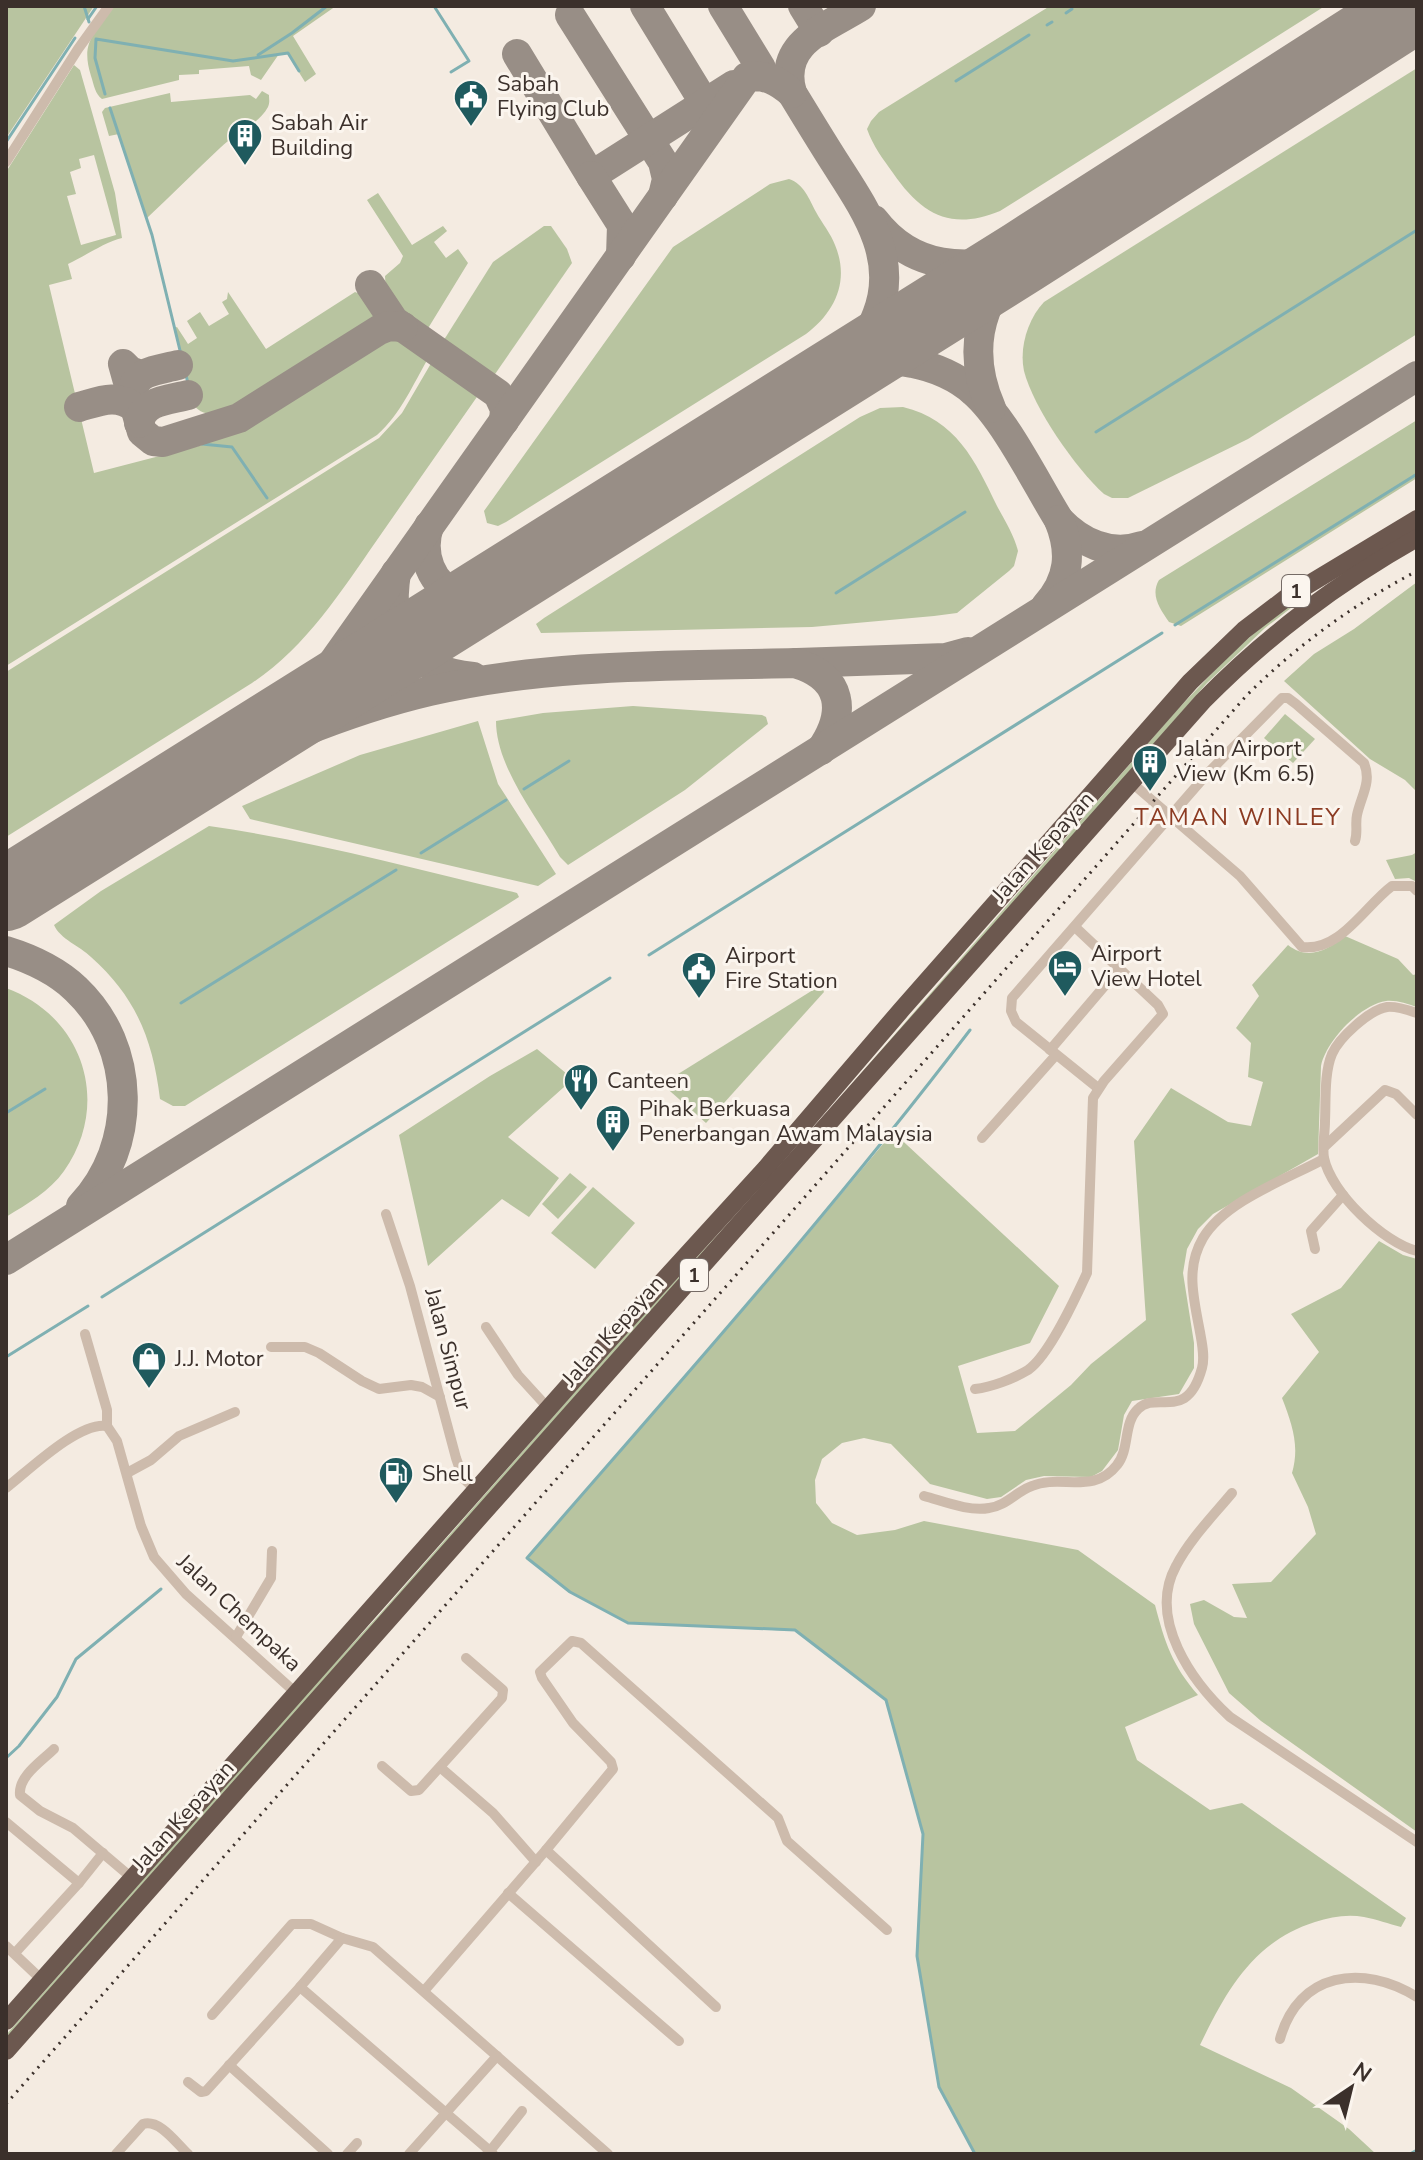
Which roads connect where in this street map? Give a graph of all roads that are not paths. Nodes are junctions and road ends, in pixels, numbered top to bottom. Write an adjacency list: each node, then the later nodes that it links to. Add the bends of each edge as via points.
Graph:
1 (109, 6): 2 (street)
2 (6, 162)
3 (1417, 519): 27 (highway, Jalan Kepayan / 1, via 1286,598 1190,682)
4 (1417, 538): 5 (highway, Jalan Kepayan / 1, via 1284,625 1203,701)
5 (1132, 783): 6 (street); 62 (highway, Jalan Kepayan / 1)
6 (1172, 816): 7 (street, via 1276,703 1288,698 1364,763 1368,772); 8 (street, via 1240,876 1302,947 1323,946 1335,938 1392,886); 9 (street)
7 (1355, 841)
8 (1417, 891)
9 (1075, 927): 10 (street); 12 (street, via 1010,1006 1016,1022)
10 (1119, 969): 12 (street); 13 (street, via 1163,1014)
11 (1417, 1013): 16 (street, via 1386,1007 1342,1039 1329,1066)
12 (1053, 1052): 13 (street); 15 (street)
13 (1098, 1088): 25 (street, via 1092,1107 1087,1273 1044,1355 1029,1369)
14 (1417, 1115): 16 (street, via 1385,1090)
15 (982, 1138)
16 (1324, 1147): 17 (street)
17 (1324, 1159): 18 (street); 34 (street, via 1233,1207 1211,1227 1196,1252 1191,1275 1203,1367 1185,1399 1139,1407 1131,1418 1124,1454 1107,1475 1093,1482 1030,1486 988,1509)
18 (1343, 1195): 20 (street, via 1311,1231); 21 (street, via 1385,1235)
19 (386, 1214): 26 (street, Jalan Simpur)
20 (1315, 1249)
21 (1417, 1251)
22 (486, 1327): 27 (street)
23 (85, 1334): 29 (street, Jalan Chempaka)
24 (271, 1347): 26 (street, via 305,1347 379,1389 411,1385)
25 (975, 1389)
26 (440, 1397): 32 (street, Jalan Simpur, via 463,1478)
27 (549, 1409): 32 (highway, Jalan Kepayan / 1)
28 (235, 1412): 30 (street, via 179,1436)
29 (107, 1426): 30 (street, Jalan Chempaka); 31 (street, via 88,1428 71,1438)
30 (127, 1473): 36 (street, Jalan Chempaka, via 154,1557 186,1594)
31 (6, 1488)
32 (477, 1491): 38 (highway, Jalan Kepayan / 1)
33 (1232, 1493): 43 (street, via 1172,1575 1169,1619 1184,1659 1209,1697 1230,1717)
34 (924, 1496)
35 (272, 1551): 36 (street, via 271,1578)
36 (236, 1637): 38 (street, Jalan Chempaka)
37 (466, 1658): 41 (street, via 504,1695)
38 (296, 1693): 47 (highway, Jalan Kepayan / 1)
39 (54, 1749): 45 (street, via 23,1780 20,1795)
40 (382, 1766): 41 (street, via 414,1791)
41 (441, 1768): 46 (street, via 493,1813)
42 (6, 1822): 48 (street)
43 (1417, 1842)
44 (546, 1850): 46 (street); 50 (street, via 613,1769 573,1723 540,1672 575,1640 759,1799 778,1818 787,1841); 57 (street)
45 (103, 1853): 47 (street); 48 (street)
46 (536, 1862): 49 (street)
47 (132, 1878): 53 (highway, Jalan Kepayan / 1)
48 (79, 1883): 52 (street)
49 (508, 1893): 55 (street); 61 (street)
50 (887, 1930)
51 (342, 1938): 54 (street); 55 (street, via 373,1947); 58 (street, via 311,1924 292,1924)
52 (10, 1950): 53 (street)
53 (43, 1981): 59 (highway, Jalan Kepayan / 1)
54 (300, 1987): 64 (street); 67 (street)
55 (424, 1991): 63 (street)
56 (1417, 1997): 60 (street, via 1365,1979 1326,1982 1295,2004)
57 (716, 2007)
58 (212, 2015)
59 (6, 2021)
60 (1280, 2039)
61 (679, 2041)
62 (6, 2051)
63 (497, 2056): 67 (street); 75 (street)
64 (229, 2065): 65 (street, via 204,2093); 72 (street)
65 (188, 2082)
66 (522, 2111): 69 (street)
67 (445, 2113): 69 (street); 74 (street)
68 (357, 2143): 73 (street)
69 (490, 2153)
70 (116, 2154): 71 (street, via 149,2122)
71 (188, 2154)
72 (328, 2154)
73 (347, 2154)
74 (409, 2154)
75 (608, 2154)

